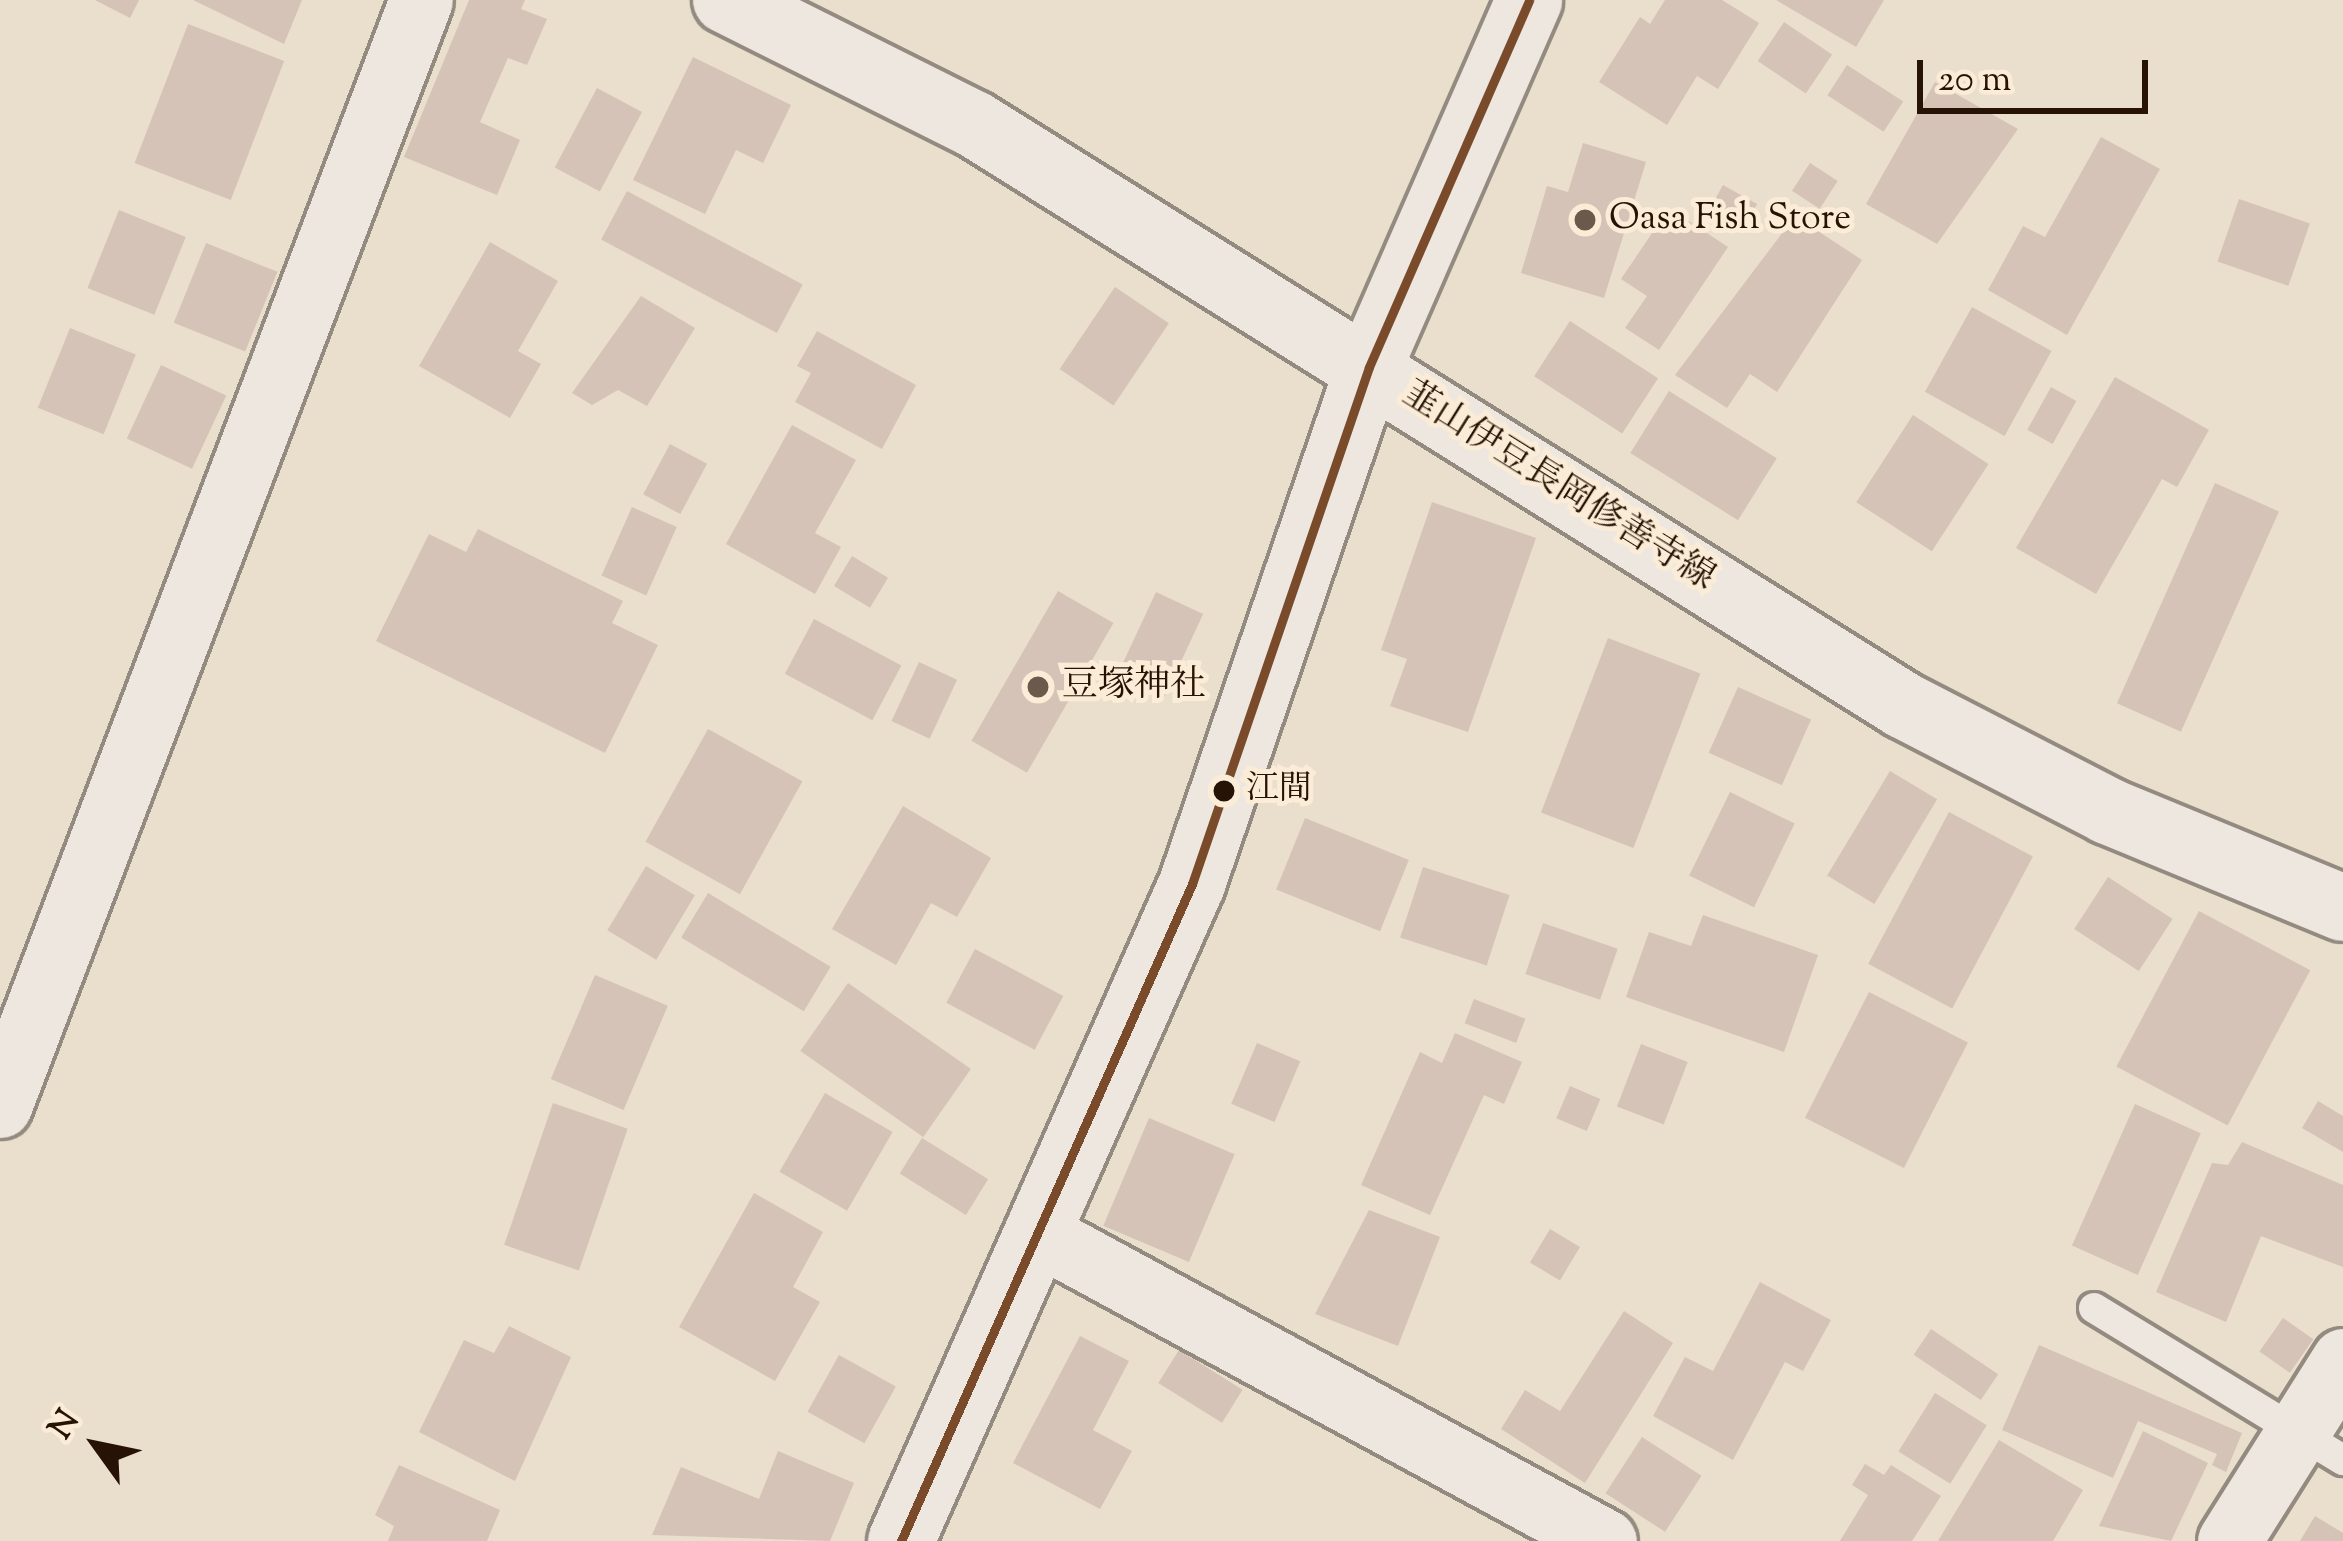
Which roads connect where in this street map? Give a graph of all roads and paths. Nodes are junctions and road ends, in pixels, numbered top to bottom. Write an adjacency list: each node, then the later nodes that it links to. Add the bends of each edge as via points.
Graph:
1 (421, 0): 6 (street)
2 (725, 0): 4 (main road, 韮山伊豆長岡修善寺線, via 974,124)
3 (1529, 0): 4 (main road)
4 (1369, 368): 5 (main road, 韮山伊豆長岡修善寺線, via 1903,705 2108,811); 7 (main road, via 1192,884)
5 (2343, 908)
6 (0, 1106)
7 (1037, 1233): 11 (main road); 12 (street)
8 (2094, 1308): 10 (lane)
9 (2343, 1360): 10 (street)
10 (2320, 1446): 13 (street)
11 (901, 1541)
12 (1605, 1541)
13 (2228, 1541)

